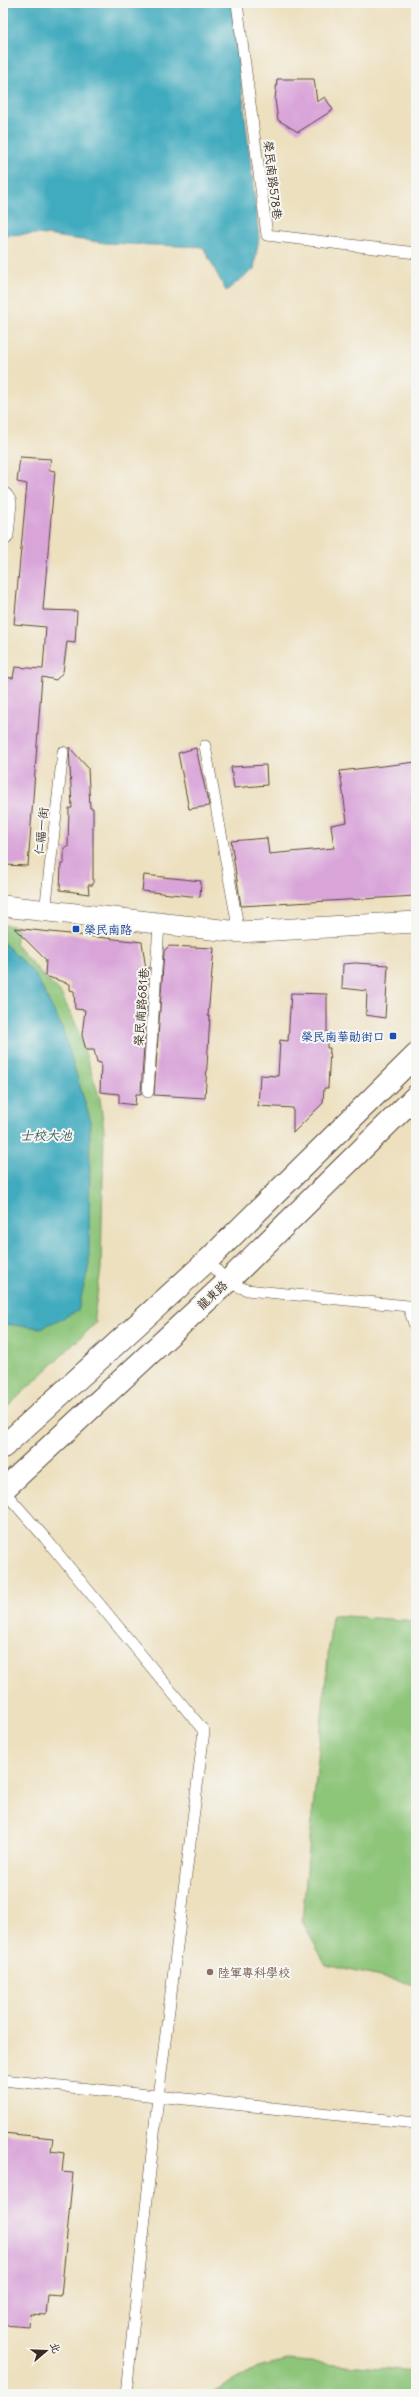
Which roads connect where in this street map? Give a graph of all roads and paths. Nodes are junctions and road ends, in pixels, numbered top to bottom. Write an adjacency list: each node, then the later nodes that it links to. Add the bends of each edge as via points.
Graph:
1 (237, 3): 2 (lane, 榮民南路578巷, via 267,235)
2 (416, 253)
3 (3, 498): 4 (street, via 6,503)
4 (3, 535)
5 (205, 746): 11 (lane)
6 (63, 752): 8 (lane, 仁福一街)
7 (3, 906): 8 (street)
8 (45, 912): 10 (street)
9 (416, 922): 11 (street)
10 (159, 925): 11 (street); 13 (lane, 榮民南路681巷)
11 (239, 932)
12 (416, 1056): 15 (street)
13 (148, 1092)
14 (416, 1096): 16 (street, 龍東路)
15 (208, 1260): 16 (lane); 18 (street)
16 (226, 1282): 17 (lane, via 247,1290 408,1306); 19 (street, 龍東路)
17 (416, 1329)
18 (3, 1447)
19 (3, 1490): 21 (lane, via 204,1731)
20 (3, 2080): 21 (lane)
21 (158, 2097): 22 (lane); 23 (lane)
22 (416, 2123)
23 (126, 2394)

